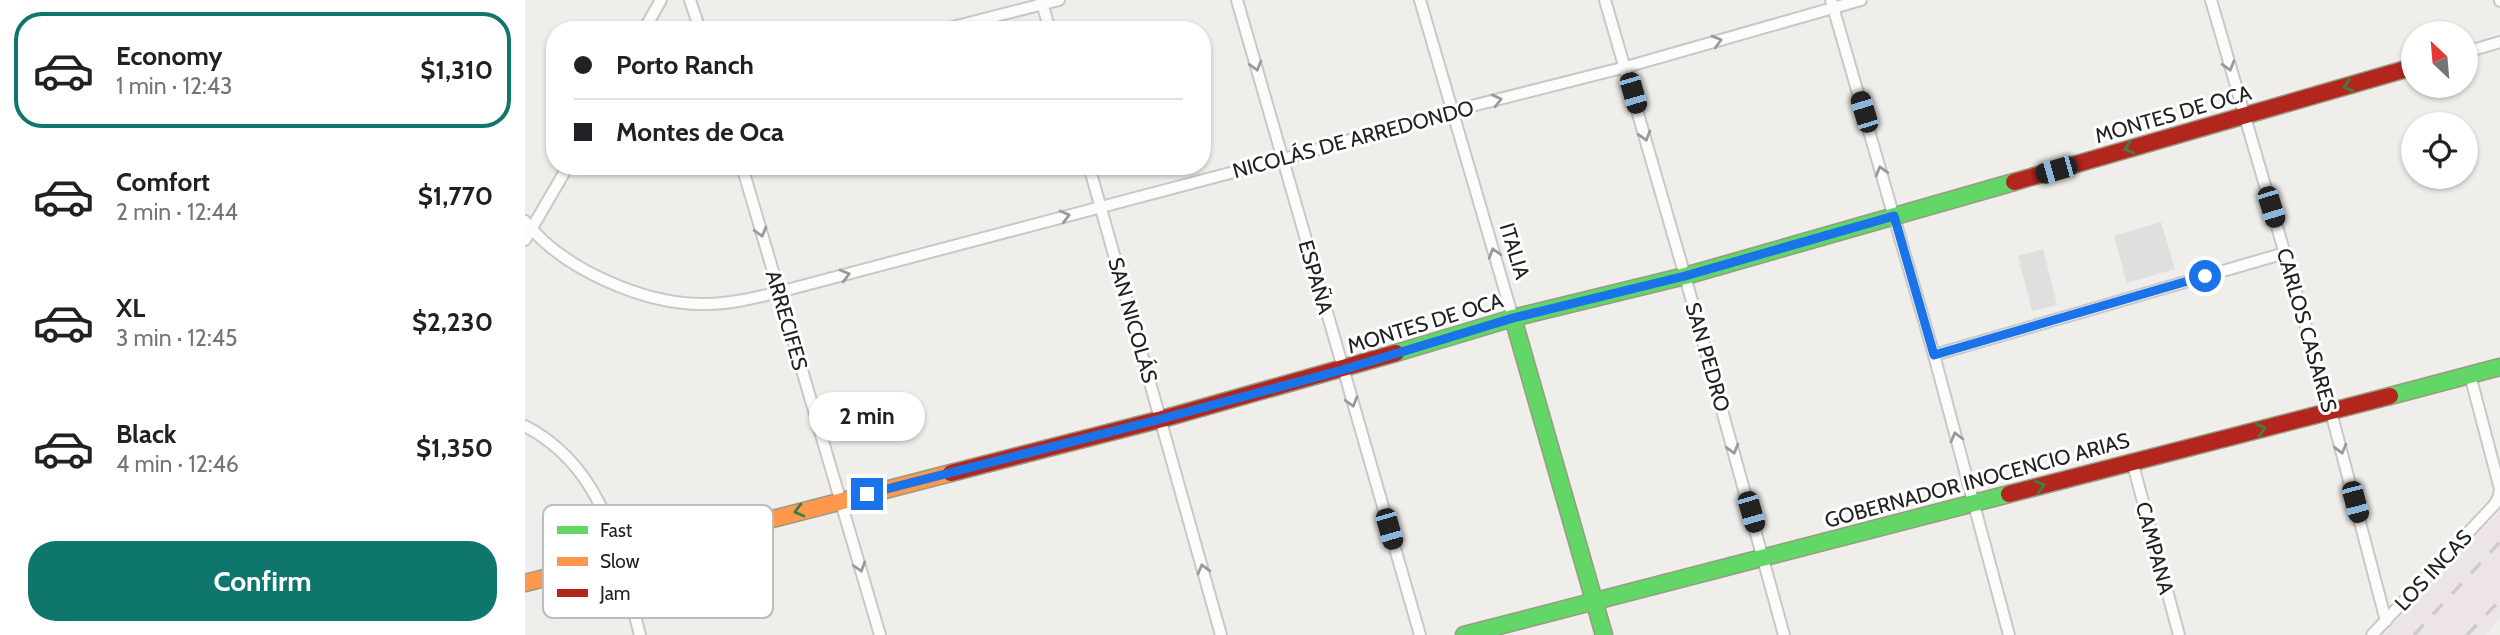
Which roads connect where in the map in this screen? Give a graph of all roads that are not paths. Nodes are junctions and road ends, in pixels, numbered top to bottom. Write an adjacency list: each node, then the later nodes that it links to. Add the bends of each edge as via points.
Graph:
1 (661, 0): 11 (street)
2 (690, 0): 12 (street)
3 (1059, 0): 9 (street)
4 (1237, 0): 21 (street, ESPAÑA, one-way to 21)
5 (1420, 0): 19 (street, ITALIA)
6 (1605, 0): 17 (street, SAN PEDRO)
7 (1861, 0): 10 (street, NICOLÁS DE ARREDONDO)
8 (2211, 0): 20 (street, CARLOS CASARES, one-way to 20)
9 (1042, 2): 13 (street); 14 (street)
10 (1832, 4): 17 (street, NICOLÁS DE ARREDONDO, one-way to 10); 26 (street, one-way to 10)
11 (650, 21)
12 (697, 21)
13 (973, 21)
14 (1047, 21)
15 (2500, 42): 16 (street)
16 (2478, 48)
17 (1626, 67): 19 (street, NICOLÁS DE ARREDONDO, one-way to 17); 30 (street, SAN PEDRO, one-way to 30)
18 (2401, 70): 20 (street, MONTES DE OCA, one-way to 20)
19 (1452, 111): 21 (street, NICOLÁS DE ARREDONDO); 32 (street, ITALIA, one-way to 19)
20 (2244, 116): 26 (street, MONTES DE OCA, one-way to 26); 29 (street, CARLOS CASARES)
21 (1283, 159): 25 (street, NICOLÁS DE ARREDONDO); 35 (street, ESPAÑA)
22 (562, 175): 27 (street)
23 (745, 175): 31 (street, ARRECIFES, one-way to 31)
24 (1092, 175): 25 (street, SAN NICOLÁS)
25 (1101, 206): 31 (street, NICOLÁS DE ARREDONDO, one-way to 25); 38 (street, SAN NICOLÁS)
26 (1894, 216): 30 (street, MONTES DE OCA); 33 (street)
27 (528, 226): 28 (street); 31 (street, NICOLÁS DE ARREDONDO, via 580,267 648,296 702,304)
28 (525, 240)
29 (2285, 253): 33 (street); 37 (street, CARLOS CASARES)
30 (1685, 276): 32 (street, MONTES DE OCA); 45 (street, SAN PEDRO, one-way to 45)
31 (779, 292): 41 (street, ARRECIFES)
32 (1513, 318): 35 (street, MONTES DE OCA); 48 (street, ITALIA)
33 (1934, 355): 42 (street, one-way to 33)
34 (2500, 367): 36 (street, GOBERNADOR INOCENCIO ARIAS)
35 (1342, 370): 38 (street, MONTES DE OCA); 54 (street, ESPAÑA, one-way to 54)
36 (2470, 376): 37 (street, GOBERNADOR INOCENCIO ARIAS); 50 (street, LOS INCAS, via 2499,496)
37 (2332, 412): 40 (street, GOBERNADOR INOCENCIO ARIAS, one-way to 37); 50 (street, CARLOS CASARES, one-way to 50)
38 (1161, 419): 41 (street, MONTES DE OCA); 53 (street, SAN NICOLÁS, one-way to 38)
39 (525, 426): 43 (street, via 562,450)
40 (2132, 461): 42 (street, GOBERNADOR INOCENCIO ARIAS, one-way to 40); 59 (street, CAMPANA)
41 (840, 500): 44 (street, MONTES DE OCA, one-way to 44); 52 (street, ARRECIFES, one-way to 52)
42 (1974, 503): 45 (street, GOBERNADOR INOCENCIO ARIAS); 58 (street)
43 (600, 505)
44 (773, 518)
45 (1764, 558): 48 (street, GOBERNADOR INOCENCIO ARIAS); 57 (street, SAN PEDRO)
46 (543, 578): 47 (street, MONTES DE OCA)
47 (525, 583)
48 (1595, 602): 55 (street, GOBERNADOR INOCENCIO ARIAS); 56 (street, ITALIA)
49 (635, 618): 51 (street)
50 (2386, 621): 60 (street, LOS INCAS)
51 (640, 635)
52 (880, 635)
53 (1221, 635)
54 (1420, 635)
55 (1464, 635)
56 (1604, 635)
57 (1784, 635)
58 (2009, 635)
59 (2179, 635)
60 (2372, 635)

